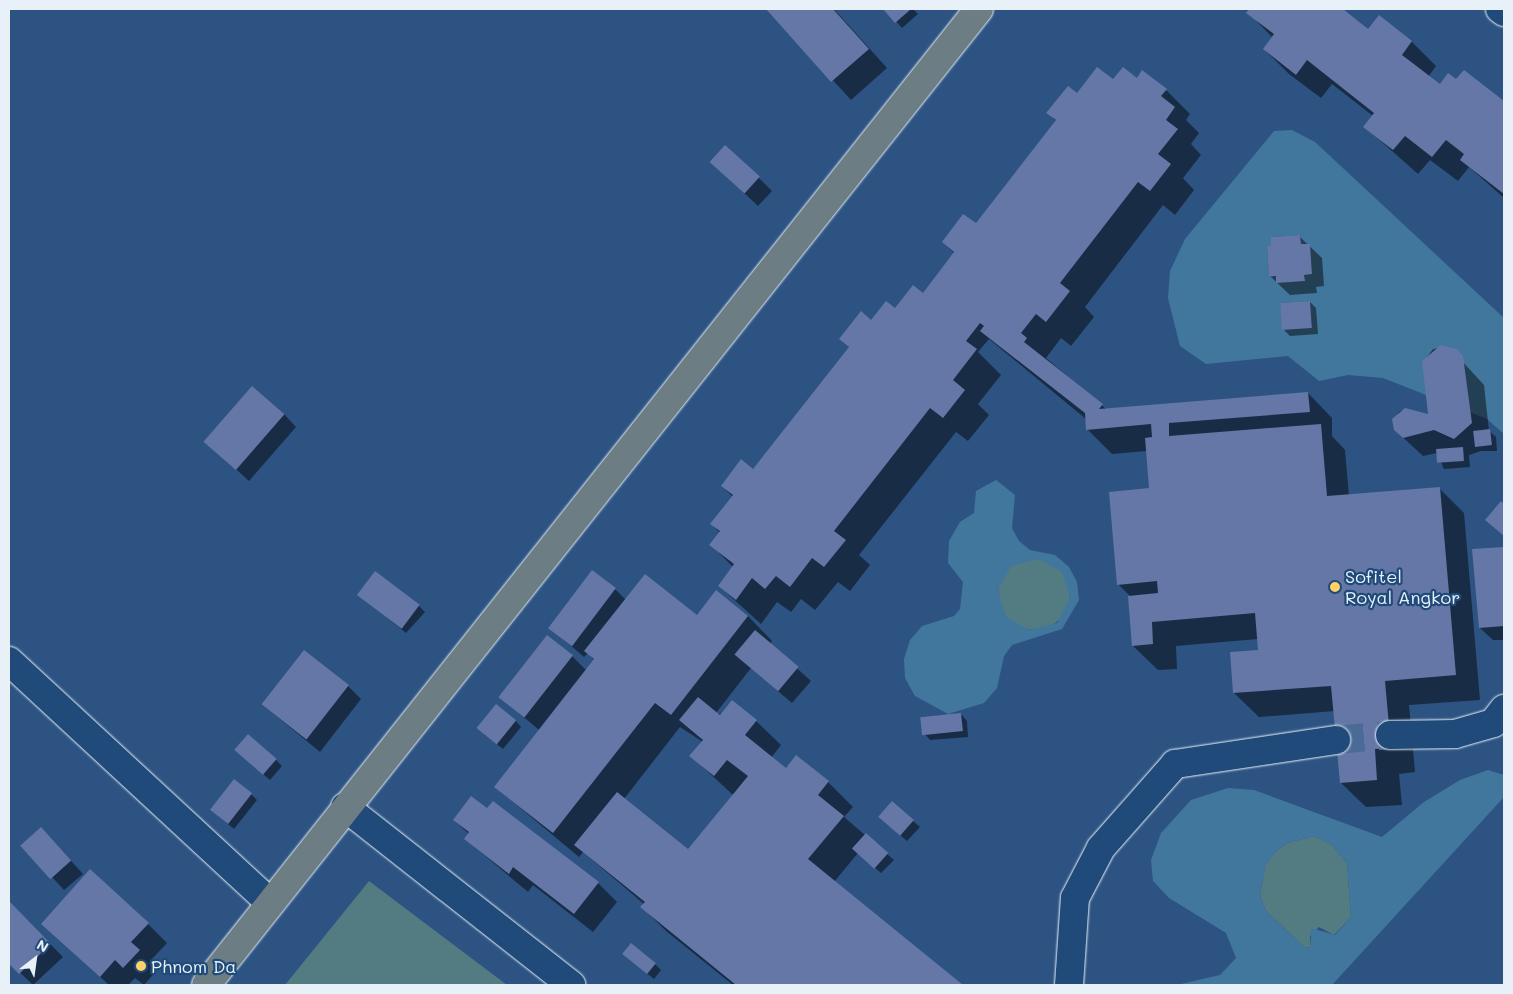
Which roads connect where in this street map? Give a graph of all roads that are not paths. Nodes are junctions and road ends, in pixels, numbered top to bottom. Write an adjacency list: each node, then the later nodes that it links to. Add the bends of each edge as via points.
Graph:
1 (979, 9): 8 (main road)
2 (1500, 9): 3 (street)
3 (1504, 12)
4 (9, 661): 9 (street)
5 (1504, 709): 6 (street, via 1493,723 1455,734)
6 (1390, 735)
7 (1336, 740): 12 (street, via 1175,764 1101,848 1075,898)
8 (345, 807): 9 (main road); 11 (street)
9 (270, 903): 10 (main road)
10 (206, 985)
11 (571, 985)
12 (1069, 985)

